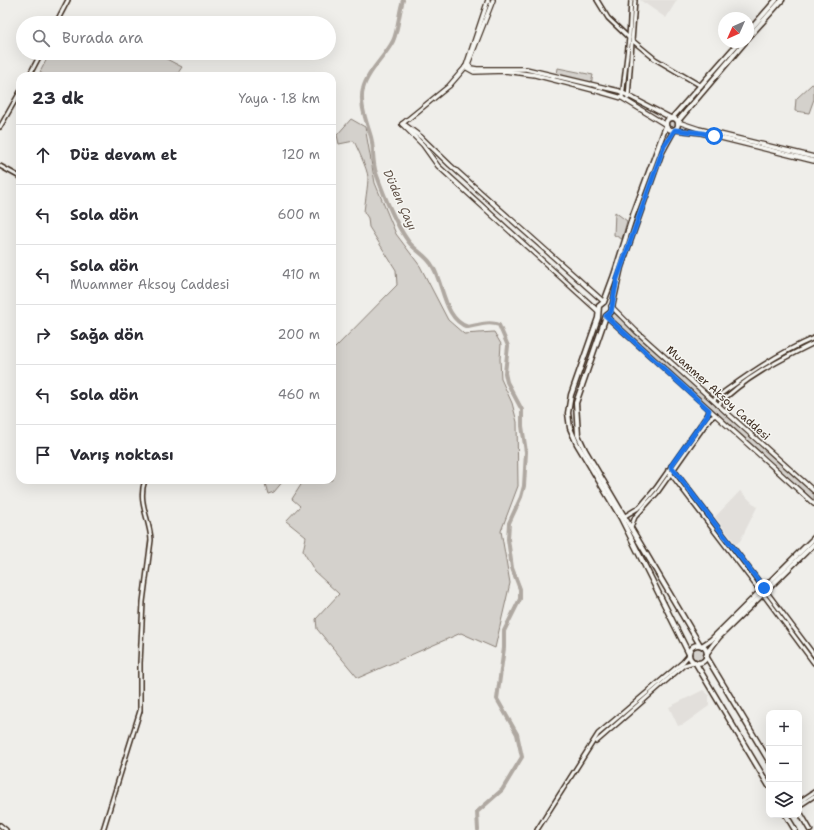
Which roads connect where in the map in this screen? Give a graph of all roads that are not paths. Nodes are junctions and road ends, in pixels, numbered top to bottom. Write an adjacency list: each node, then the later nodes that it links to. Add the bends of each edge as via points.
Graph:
1 (68, 0): 9 (street)
2 (488, 0): 17 (main road)
3 (493, 0): 17 (main road)
4 (597, 0): 12 (street, via 608,18)
5 (631, 0): 12 (street)
6 (635, 0): 13 (street)
7 (776, 0): 10 (main road)
8 (782, 0): 11 (main road)
9 (60, 16)
10 (754, 25)
11 (754, 31)
12 (629, 38): 21 (street)
13 (633, 41): 20 (street, via 655,59); 22 (street)
14 (734, 48): 20 (main road)
15 (740, 48): 27 (main road)
16 (37, 60): 19 (street)
17 (466, 66): 18 (main road); 28 (main road, via 449,86)
18 (470, 69): 21 (main road, via 526,70); 23 (main road, via 474,72 505,71 535,75)
19 (31, 72)
20 (701, 86): 26 (main road)
21 (623, 93): 22 (main road); 23 (street)
22 (628, 96): 25 (street); 26 (main road)
23 (622, 98): 25 (main road)
24 (16, 99): 30 (street)
25 (627, 101): 29 (main road)
26 (672, 118): 27 (main road); 29 (main road, via 666,121)
27 (678, 121): 31 (main road, via 678,127); 32 (main road, via 699,129)
28 (402, 124): 36 (main road, via 414,130); 38 (main road, via 427,149 438,166)
29 (666, 126): 31 (main road); 36 (main road)
30 (0, 127)
31 (674, 130): 33 (main road, via 702,133); 37 (main road, via 661,154 617,279)
32 (814, 157)
33 (814, 161)
34 (0, 166): 35 (street)
35 (16, 175)
36 (604, 302): 37 (main road); 38 (main road)
37 (611, 306): 39 (main road, via 611,312); 44 (main road, Muammer Aksoy Caddesi)
38 (598, 311): 39 (main road, via 602,316); 64 (main road, via 571,395 568,413 570,428 576,444 621,518)
39 (606, 316): 46 (main road, Muammer Aksoy Caddesi); 54 (main road, via 576,403 577,428 585,450)
40 (814, 338): 42 (street)
41 (814, 342): 43 (street)
42 (781, 355): 43 (street); 44 (street, via 741,379)
43 (785, 358): 45 (street, via 741,384)
44 (713, 400): 45 (main road, Muammer Aksoy Caddesi)
45 (718, 405): 52 (main road, Muammer Aksoy Caddesi)
46 (709, 410): 47 (main road, Muammer Aksoy Caddesi); 48 (street)
47 (716, 415): 49 (street, via 710,418); 53 (main road, Muammer Aksoy Caddesi)
48 (671, 466): 49 (street); 50 (street)
49 (674, 469): 50 (street); 55 (street)
50 (670, 472): 54 (street, via 640,507); 56 (street); 57 (street, via 657,493 635,517)
51 (143, 484): 81 (street, via 142,508 151,540 143,602 140,711)
52 (814, 491)
53 (814, 504)
54 (625, 516): 57 (main road)
55 (711, 518): 56 (street); 60 (street)
56 (708, 522): 60 (street)
57 (631, 527): 62 (main road)
58 (814, 538): 60 (main road)
59 (814, 544): 60 (main road)
60 (763, 591): 61 (street); 62 (main road, via 711,640); 63 (street); 65 (main road)
61 (800, 644): 63 (street); 66 (street)
62 (701, 645): 64 (main road, via 693,646); 65 (main road)
63 (811, 651): 66 (street); 67 (street)
64 (689, 654): 68 (main road); 70 (street, via 683,662 598,734)
65 (706, 654): 68 (main road, via 704,660); 71 (main road)
66 (807, 654): 69 (street)
67 (814, 655)
68 (695, 662): 70 (street, via 679,670); 72 (main road)
69 (814, 663)
70 (593, 744): 82 (street)
71 (766, 756)
72 (767, 782)
73 (814, 792): 75 (street)
74 (814, 796): 76 (street)
75 (802, 800)
76 (802, 804)
77 (802, 816): 84 (main road)
78 (788, 818): 83 (main road)
79 (0, 825): 80 (street)
80 (6, 830)
81 (103, 830)
82 (537, 830)
83 (795, 830)
84 (810, 830)

